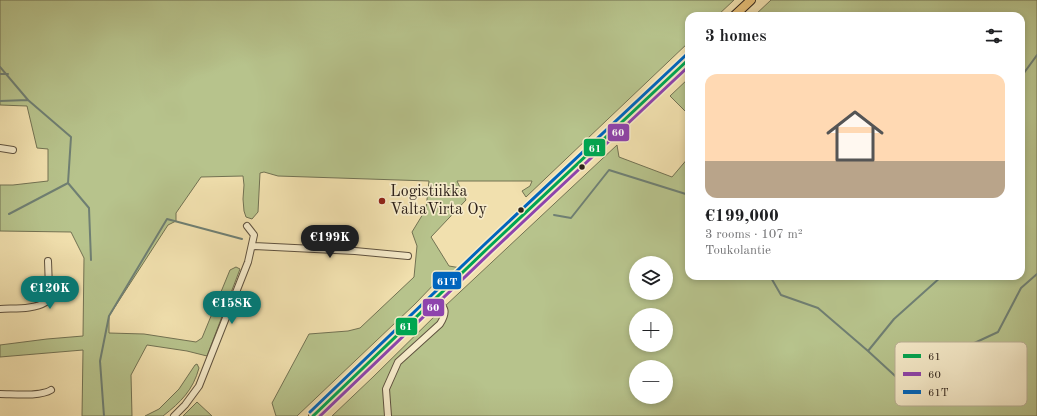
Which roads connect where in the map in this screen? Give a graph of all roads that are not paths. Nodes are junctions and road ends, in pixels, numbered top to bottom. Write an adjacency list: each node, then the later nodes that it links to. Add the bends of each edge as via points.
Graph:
1 (751, 0): 2 (main road)
2 (738, 12)
3 (685, 63): 10 (main road)
4 (0, 148): 5 (street)
5 (13, 150)
6 (247, 226): 7 (street, via 254,235)
7 (252, 246): 8 (street); 14 (street, via 199,386 186,405)
8 (408, 256)
9 (48, 261): 11 (street, via 49,288 46,302 32,307)
10 (436, 298): 15 (main road); 16 (street, via 444,307 445,316 440,324 398,362 386,389)
11 (0, 309)
12 (51, 390): 13 (street, via 47,393)
13 (0, 394)
14 (174, 416)
15 (314, 416)
16 (388, 416)

